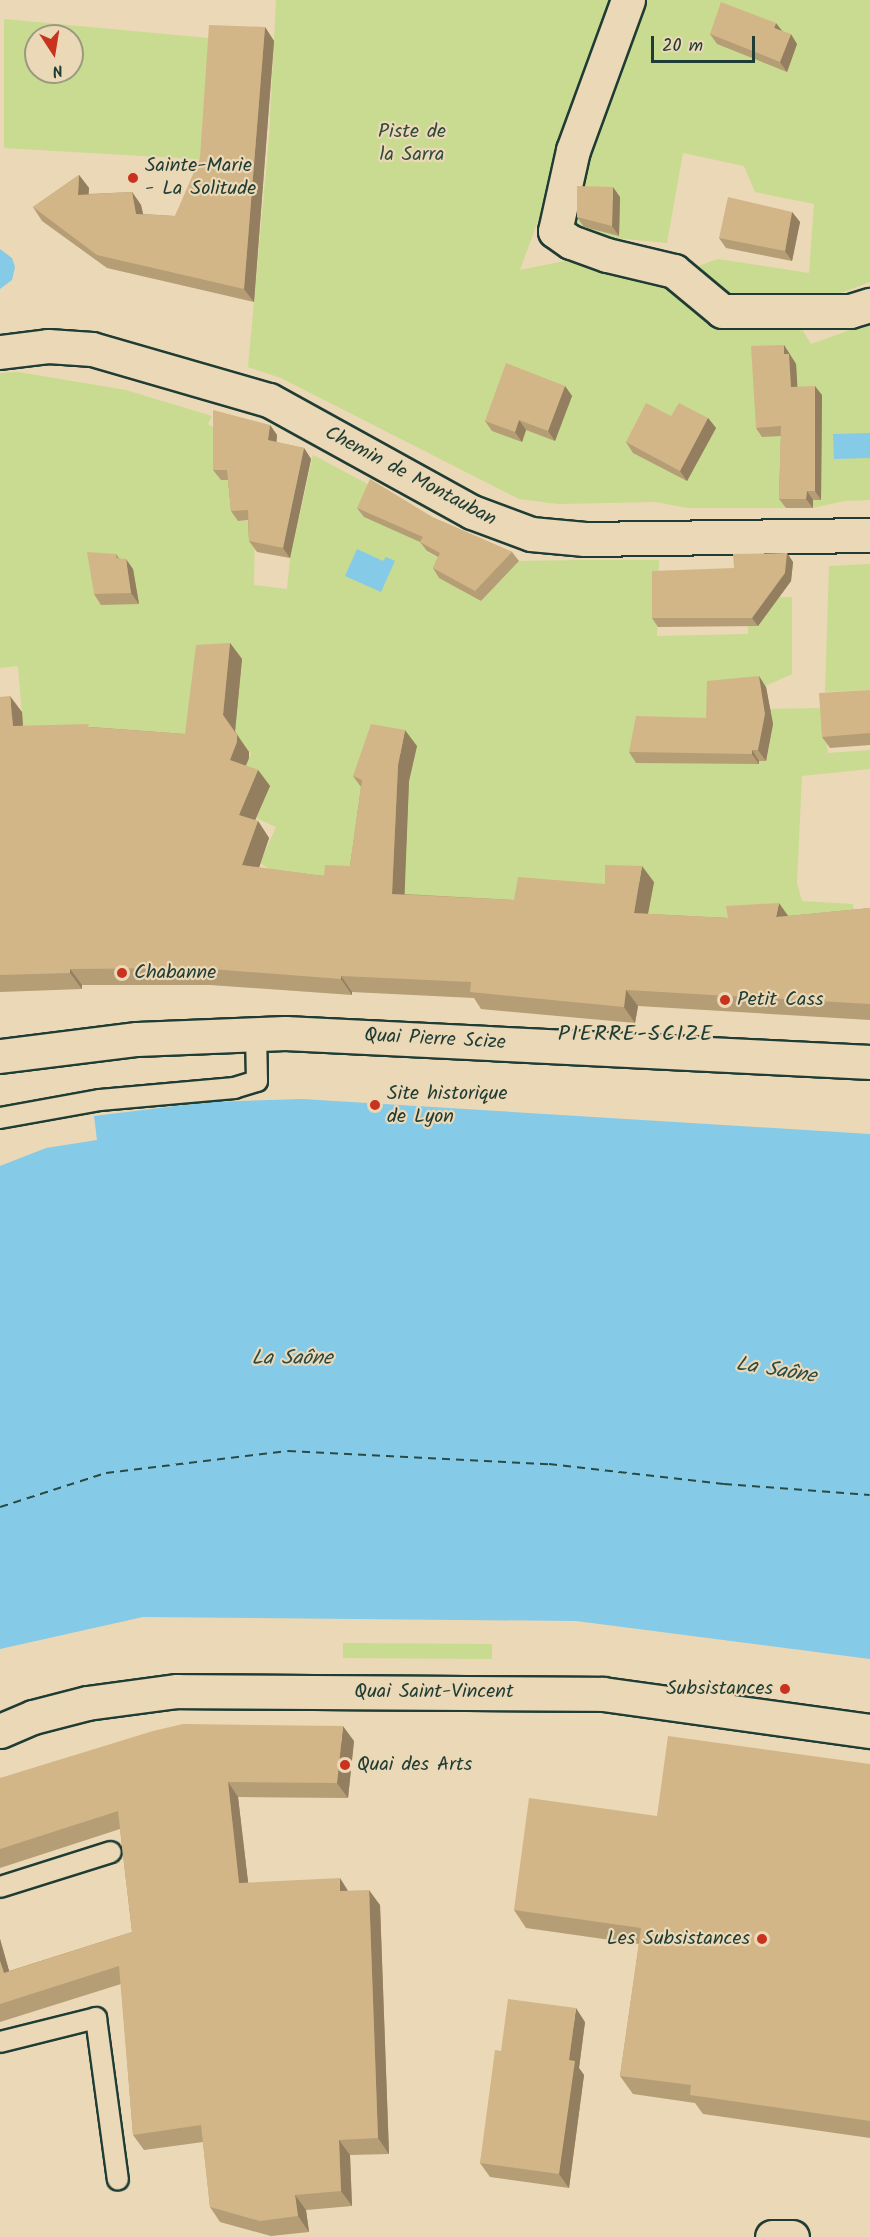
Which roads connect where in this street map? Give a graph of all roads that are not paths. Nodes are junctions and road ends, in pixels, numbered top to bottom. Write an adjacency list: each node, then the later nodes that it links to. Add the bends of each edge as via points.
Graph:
1 (628, 0): 2 (main road, via 573,150 555,231 571,242 607,255 674,270 722,311 850,311)
2 (870, 305)
3 (0, 352): 4 (main road, Chemin de Montauban, via 48,346 92,349 269,400 472,512 531,534 585,539)
4 (870, 535)
5 (256, 1034): 6 (main road, Quai Pierre Scize, via 137,1039); 7 (main road, Quai Pierre Scize); 8 (lane, via 257,1081 234,1088 100,1100)
6 (0, 1056)
7 (870, 1062)
8 (0, 1118)
9 (0, 1731): 10 (main road, Quai Saint-Vincent, via 33,1717 87,1703 177,1691 212,1691 603,1694)
10 (870, 1731)
11 (111, 1852): 12 (lane)
12 (0, 1887)
13 (0, 2042): 14 (lane, via 96,2018)
14 (118, 2180)
15 (772, 2237): 16 (main road)
16 (792, 2237)

